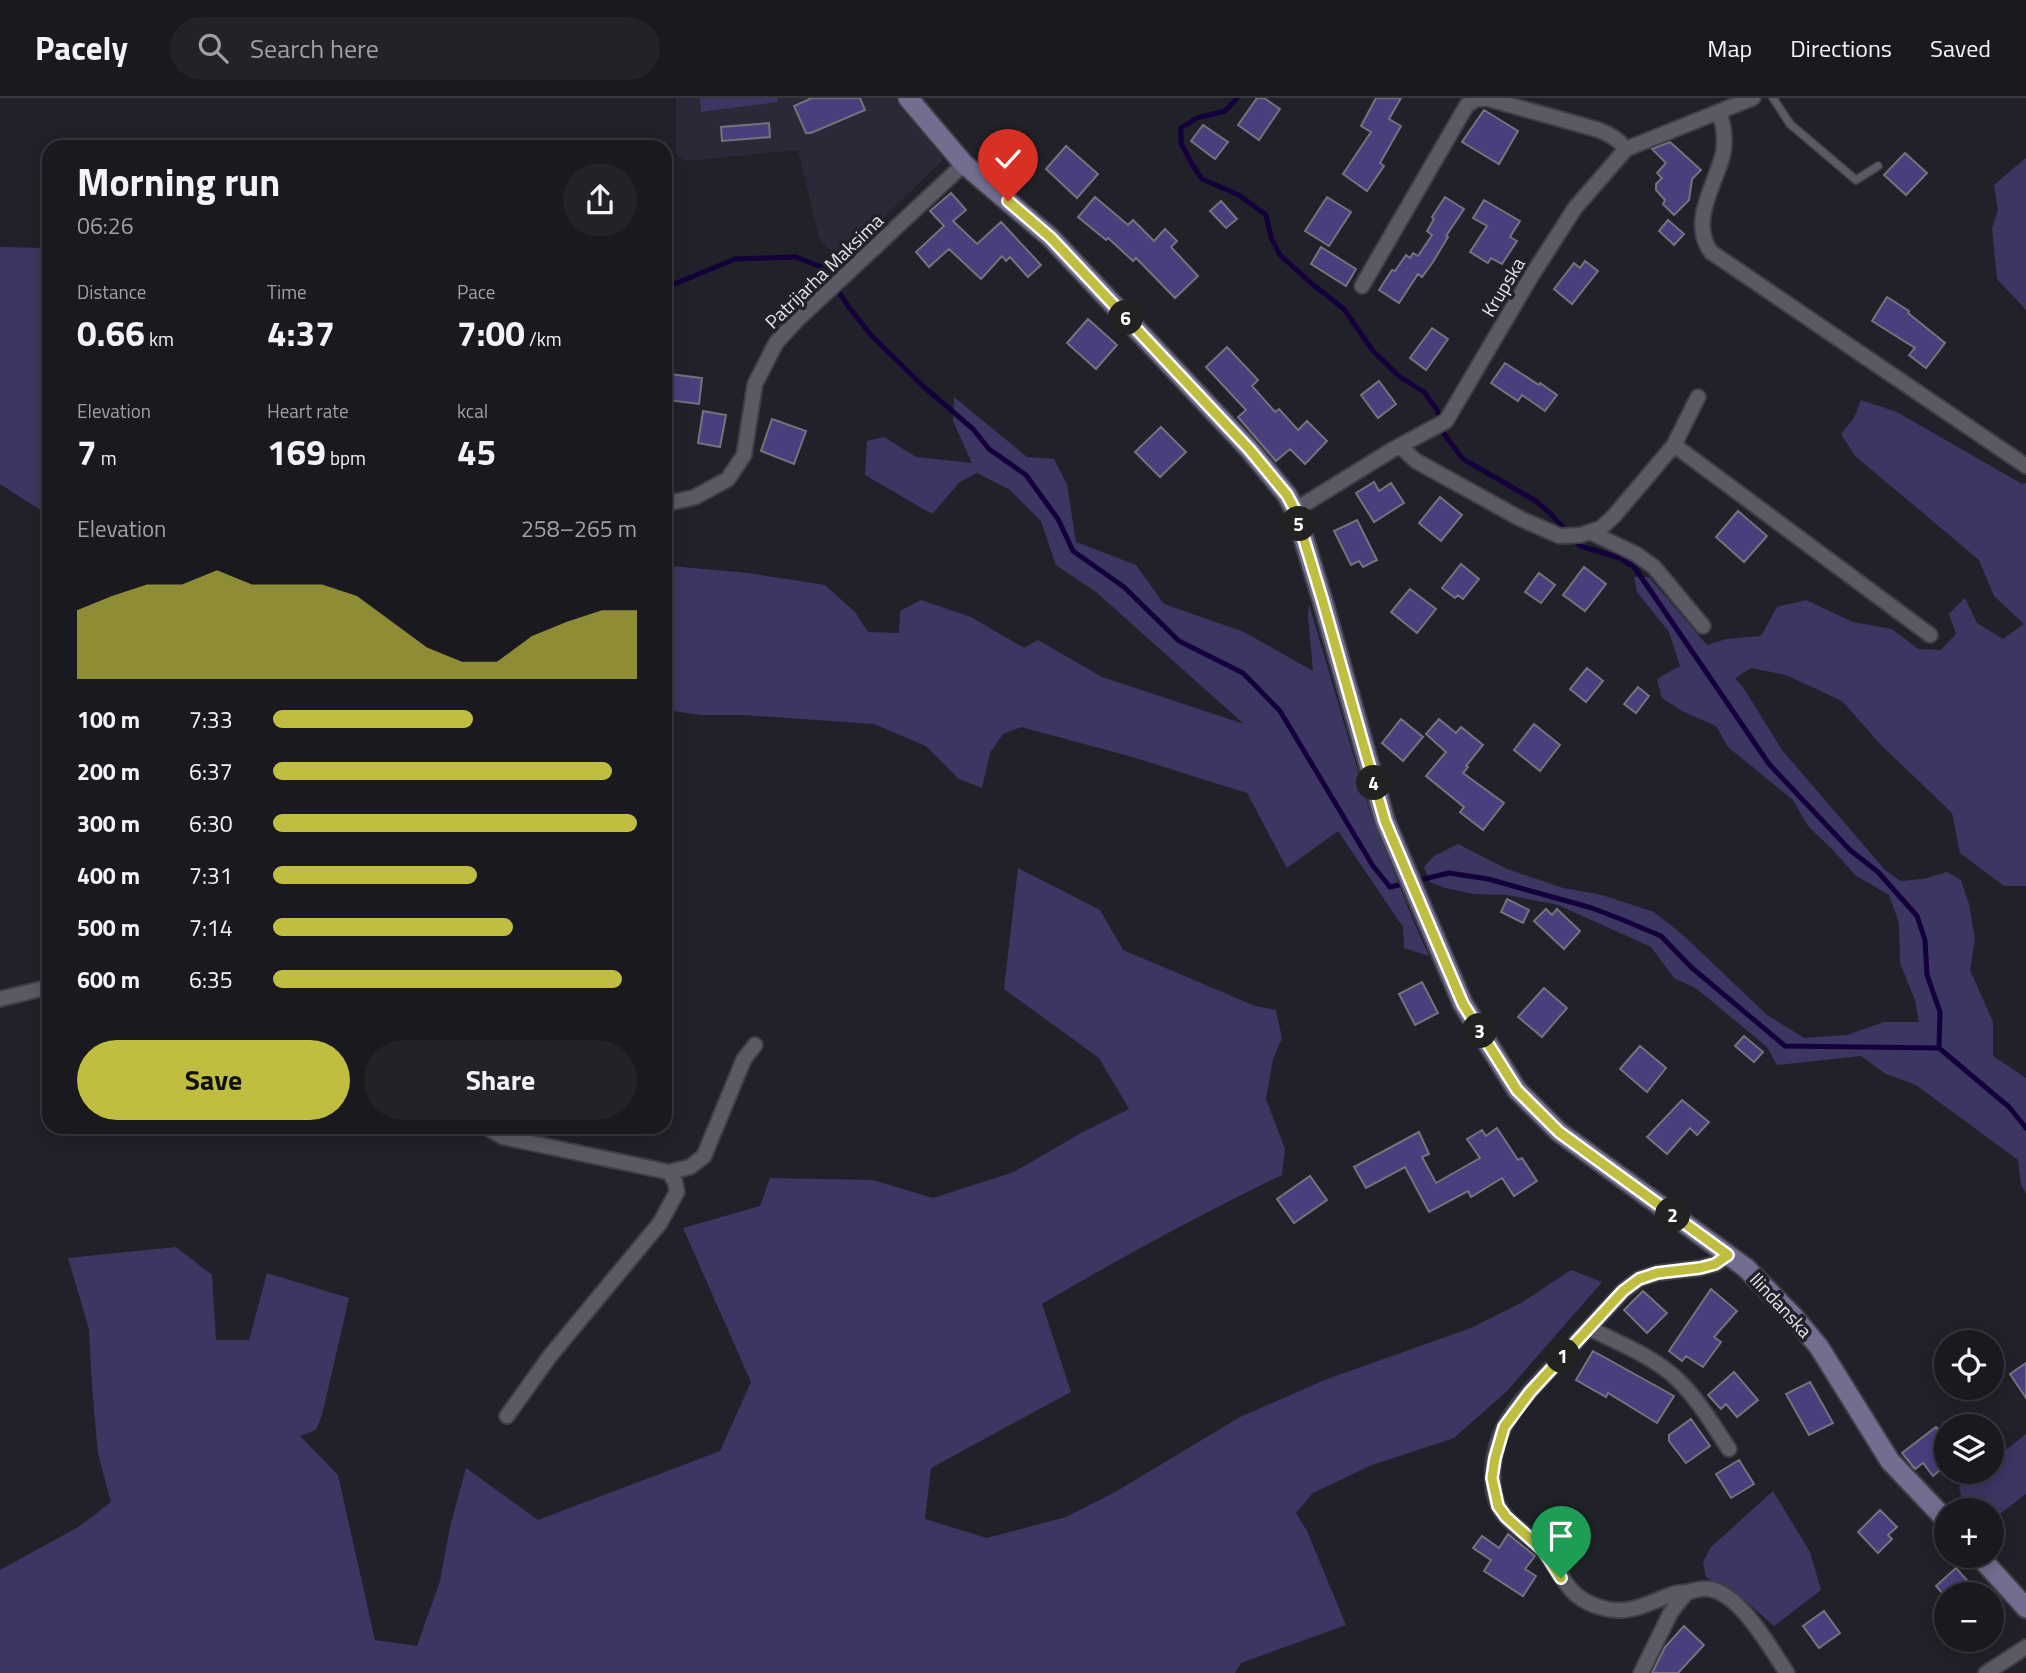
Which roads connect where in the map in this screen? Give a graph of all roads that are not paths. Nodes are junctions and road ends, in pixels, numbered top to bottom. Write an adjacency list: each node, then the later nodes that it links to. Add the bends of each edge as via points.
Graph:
1 (908, 98): 6 (street, Ilindanska)
2 (1753, 98): 4 (street, Krupska)
3 (1773, 98): 7 (lane, via 1790,124 1856,180)
4 (1719, 112): 5 (street, Krupska); 12 (street, via 1724,127 1723,154 1703,210 1704,242 1711,253)
5 (1626, 149): 8 (street, via 1599,130 1485,98 1471,101); 11 (street, Krupska, via 1575,208 1446,421)
6 (964, 164): 13 (street, Patrijarha Maksima, via 776,344 755,384 744,455 728,480 695,497); 14 (street, Ilindanska, via 1051,238 1249,449)
7 (1878, 166)
8 (1362, 286)
9 (1698, 397): 10 (street)
10 (1674, 445): 15 (street, via 1614,516); 17 (street)
11 (1400, 446): 14 (street, Krupska); 15 (street, via 1416,461 1521,519 1560,536)
12 (2026, 466)
13 (672, 502)
14 (1295, 510): 23 (street, Ilindanska, via 1385,821 1463,1004 1517,1090 1559,1132)
15 (1586, 534): 16 (street, via 1636,554 1654,568)
16 (1703, 626)
17 (1930, 635)
18 (42, 989): 19 (street)
19 (0, 999)
20 (755, 1045): 22 (street, via 744,1059 704,1156 690,1167)
21 (498, 1134): 22 (street)
22 (669, 1172): 25 (street, via 677,1192 660,1223 550,1356)
23 (1728, 1255): 24 (street, via 1715,1264 1639,1279); 27 (street, Ilindanska, via 1746,1268 1819,1347 1890,1461)
24 (1589, 1328): 26 (street, via 1648,1358 1677,1379); 29 (street, via 1504,1427 1492,1478 1498,1506 1544,1551 1568,1589 1594,1605 1628,1610)
25 (507, 1416)
26 (1729, 1449)
27 (1934, 1507)
28 (1990, 1568): 30 (street)
29 (1687, 1592): 32 (street, via 1671,1612); 33 (street, via 1709,1588 1730,1599 1755,1623)
30 (2026, 1608)
31 (2026, 1647): 34 (street)
32 (1642, 1673)
33 (1787, 1673)
34 (1986, 1673)

